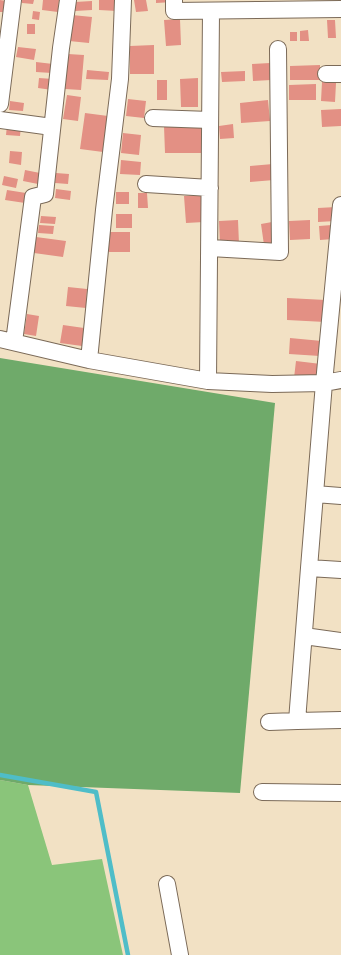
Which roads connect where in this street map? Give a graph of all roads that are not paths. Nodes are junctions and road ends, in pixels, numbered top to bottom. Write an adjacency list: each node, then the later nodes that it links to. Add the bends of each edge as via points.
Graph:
1 (13, 0): 10 (street)
2 (68, 0): 14 (street)
3 (123, 0): 21 (street, via 120,79)
4 (174, 0): 8 (street, via 174,12)
5 (298, 4): 6 (street); 7 (street)
6 (231, 5): 8 (street)
7 (341, 9)
8 (211, 11): 13 (street)
9 (278, 49): 19 (street, via 280,252)
10 (0, 104)
11 (153, 118): 13 (street)
12 (0, 120): 14 (street)
13 (210, 120): 16 (street)
14 (52, 127): 20 (street, via 45,194 33,197)
15 (146, 184): 16 (street)
16 (210, 188): 19 (street)
17 (341, 205): 18 (street)
18 (340, 228): 24 (street)
19 (210, 248): 22 (street)
20 (7, 340): 21 (street)
21 (89, 360): 22 (street)
22 (208, 380): 24 (street, via 272,384)
23 (341, 380): 24 (street)
24 (324, 383): 25 (street)
25 (315, 494): 26 (street); 27 (street)
26 (341, 496)
27 (310, 568): 28 (street); 29 (street)
28 (341, 570)
29 (304, 636): 30 (street); 32 (street)
30 (341, 640)
31 (341, 720): 32 (street)
32 (297, 721): 33 (street)
33 (269, 722)
34 (262, 792): 35 (street)
35 (341, 793)
36 (167, 884): 37 (street)
37 (180, 955)

